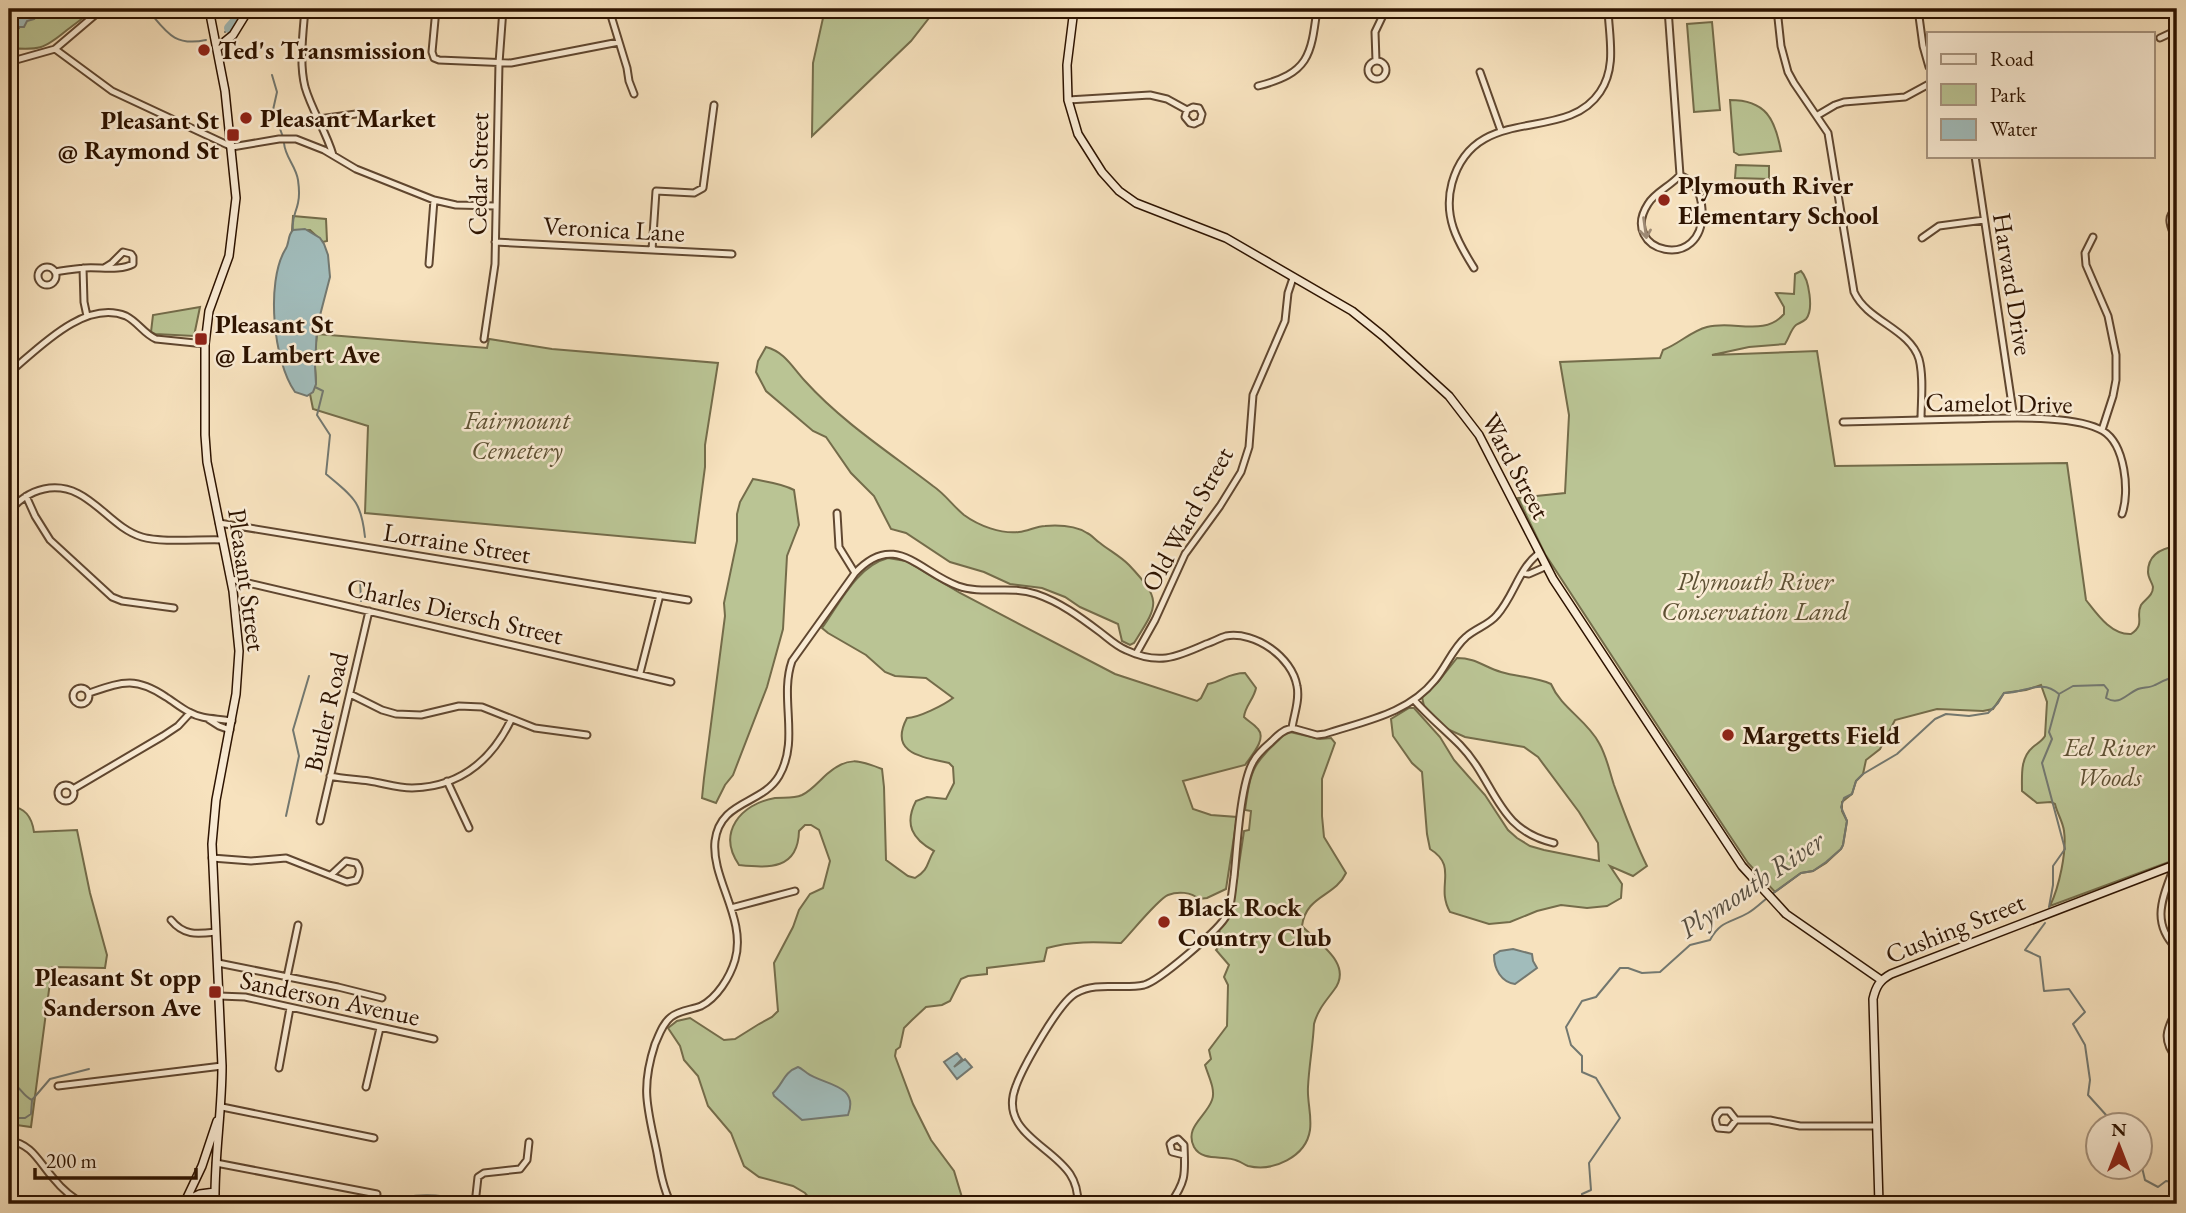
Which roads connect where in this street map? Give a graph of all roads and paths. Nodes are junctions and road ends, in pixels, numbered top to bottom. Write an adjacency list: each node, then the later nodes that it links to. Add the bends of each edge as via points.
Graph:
1 (102, 9): 19 (street)
2 (209, 9): 18 (street, Pleasant Street)
3 (249, 9): 18 (street, via 233,35)
4 (305, 9): 33 (street, via 303,77)
5 (436, 9): 23 (street, via 434,58)
6 (503, 9): 23 (street, Cedar Street)
7 (609, 9): 17 (street)
8 (1074, 9): 28 (street, Ward Street)
9 (1317, 9): 26 (street, via 1312,46 1303,63 1274,82)
10 (1386, 9): 21 (street, via 1375,32)
11 (1608, 9): 34 (street, via 1611,65 1593,101 1563,118)
12 (1668, 9): 38 (street)
13 (1777, 9): 32 (street, via 1788,72)
14 (1918, 9): 20 (street)
15 (2177, 30): 16 (street)
16 (2160, 38)
17 (619, 43): 23 (street); 27 (street)
18 (217, 48): 35 (street, Pleasant Street)
19 (55, 49): 22 (street); 35 (street, via 108,89)
20 (1927, 56)
21 (1376, 61)
22 (9, 62)
23 (499, 63): 40 (street, Cedar Street)
24 (1480, 72): 34 (street)
25 (1927, 85): 32 (street, via 1905,97 1844,102)
26 (1258, 86)
27 (634, 94)
28 (1068, 100): 30 (street, via 1150,95); 54 (street, Ward Street, via 1086,149 1119,191 1145,207 1226,238)
29 (714, 105): 47 (street, via 704,188 694,193 656,191)
30 (1187, 110)
31 (356, 114): 33 (street)
32 (1818, 115): 60 (street, via 1830,141 1854,292 1864,307 1915,351 1920,366)
33 (319, 119): 36 (street)
34 (1501, 131): 52 (street, via 1465,157 1451,189 1452,226)
35 (232, 147): 36 (street, via 290,138); 57 (street, Pleasant Street, via 236,198 231,246 209,311)
36 (333, 155): 39 (street)
37 (1975, 158): 42 (street, Harvard Drive)
38 (1680, 176): 38 (street, one-way to 38, via 1650,201 1643,216 1647,240 1662,250 1690,244 1701,225 1699,192 1691,180)
39 (434, 200): 40 (street); 49 (street)
40 (495, 206): 45 (street, Cedar Street)
41 (2177, 209): 46 (street, via 2170,218)
42 (1984, 220): 44 (street, via 1939,226); 59 (street, Harvard Drive)
43 (2093, 237): 62 (street, via 2085,253 2086,265 2108,316 2116,355 2113,396)
44 (1922, 238)
45 (495, 243): 47 (street, Veronica Lane); 56 (street, Cedar Street)
46 (2177, 245)
47 (653, 250): 48 (street, Veronica Lane)
48 (732, 254)
49 (429, 264)
50 (83, 268): 51 (street); 53 (street); 55 (street)
51 (104, 268): 51 (street, via 123,252 134,260 130,266)
52 (1474, 268)
53 (55, 272)
54 (1293, 278): 69 (street, Ward Street, via 1364,320 1456,403 1479,435); 78 (street, Old Ward Street, via 1285,321 1253,395 1249,447 1241,472 1185,554)
55 (86, 316): 57 (street, via 122,315 156,340); 58 (street, via 73,321)
56 (484, 338)
57 (205, 344): 67 (street, Pleasant Street, via 205,448)
58 (11, 370)
59 (2014, 418): 60 (street, Camelot Drive); 62 (street, Camelot Drive, via 2070,421)
60 (1921, 420): 61 (street, Camelot Drive)
61 (1843, 422)
62 (2102, 430): 66 (street, Camelot Drive, via 2120,453 2127,501)
63 (26, 496): 64 (street); 68 (street, via 48,488 68,489 144,537); 76 (street, via 50,540 113,597)
64 (9, 512)
65 (837, 513): 71 (street, via 839,547)
66 (2122, 514)
67 (219, 523): 68 (street, Pleasant Street); 74 (street, Lorraine Street)
68 (223, 540): 73 (street, Pleasant Street)
69 (1538, 554): 70 (street, Ward Street); 72 (street)
70 (1545, 567): 72 (street); 106 (street, Ward Street, via 1742,866 1774,902 1813,934)
71 (855, 573): 78 (street, via 880,555 900,555 961,587 1037,594 1064,606 1116,645); 99 (street, via 792,661 788,749 780,775 731,810 719,828 715,853)
72 (1523, 573): 83 (street, via 1495,617 1465,637 1434,682)
73 (231, 579): 77 (street, Charles Diersch Street); 86 (street, Pleasant Street, via 239,651)
74 (660, 595): 75 (street, Lorraine Street); 79 (street)
75 (688, 600)
76 (174, 608)
77 (369, 611): 79 (street, Charles Diersch Street); 82 (street, Butler Road)
78 (1136, 654): 87 (street, via 1166,659 1229,636 1253,639 1292,669 1298,694)
79 (640, 673): 80 (street, Charles Diersch Street)
80 (671, 682)
81 (89, 694): 84 (street, via 137,682)
82 (350, 694): 85 (street, via 396,714 421,715 470,706); 89 (street, Butler Road)
83 (1414, 700): 87 (street, via 1391,713 1325,734); 94 (street, via 1461,746 1514,824 1533,837)
84 (190, 713): 86 (street, via 219,726); 91 (street, via 163,736)
85 (510, 720): 88 (street); 90 (street, via 481,763)
86 (231, 726): 95 (street, Pleasant Street, via 214,816)
87 (1292, 728): 136 (street, via 1269,743 1250,770 1225,918 1155,981 1088,988 1067,999 1016,1085 1013,1102 1018,1122 1066,1168 1076,1186)
88 (587, 734)
89 (330, 776): 90 (street, via 410,788); 92 (street, Butler Road)
90 (447, 781): 93 (street)
91 (73, 789)
92 (320, 821)
93 (469, 828)
94 (1554, 843)
95 (212, 858): 97 (street, via 286,858); 102 (street, Pleasant Street)
96 (2176, 864): 103 (street, via 2161,918 2165,935); 106 (street, Cushing Street)
97 (331, 875): 97 (street, via 353,881 359,869 356,863 346,861)
98 (795, 891): 99 (street)
99 (731, 908): 135 (street, via 737,945 726,981 705,1003 668,1019 650,1065 647,1112)
100 (171, 920): 102 (street, via 187,932)
101 (298, 925): 105 (street)
102 (216, 932): 104 (street, Pleasant Street)
103 (2177, 949)
104 (218, 962): 105 (street); 107 (street, Pleasant Street)
105 (286, 977): 108 (street)
106 (1881, 980): 120 (street, Cushing Street, via 1873,999)
107 (219, 996): 109 (street, Sanderson Avenue, via 236,995); 114 (street, Pleasant Street)
108 (382, 998)
109 (290, 1008): 111 (street, Sanderson Avenue); 115 (street)
110 (2177, 1009): 113 (street, via 2166,1038)
111 (380, 1027): 112 (street, Sanderson Avenue); 117 (street)
112 (433, 1039)
113 (2177, 1059)
114 (222, 1066): 116 (street); 118 (street, Pleasant Street)
115 (279, 1068)
116 (58, 1086)
117 (366, 1087)
118 (222, 1107): 121 (street); 125 (street, Pleasant Street); 128 (street)
119 (1736, 1120): 120 (street)
120 (1876, 1126): 138 (street, Cushing Street)
121 (374, 1138)
122 (9, 1141): 130 (street, via 26,1146 56,1181)
123 (529, 1142): 134 (street, via 527,1160 520,1169 478,1177)
124 (1184, 1155): 137 (street, via 1185,1174)
125 (216, 1163): 126 (street, Pleasant Street); 127 (street)
126 (215, 1192): 128 (street); 129 (street, Pleasant Street)
127 (377, 1194)
128 (185, 1203)
129 (215, 1203): 133 (street)
130 (84, 1204)
131 (130, 1204): 132 (street)
132 (139, 1204)
133 (196, 1204)
134 (475, 1204)
135 (671, 1204)
136 (1078, 1204)
137 (1170, 1204)
138 (1879, 1204)

